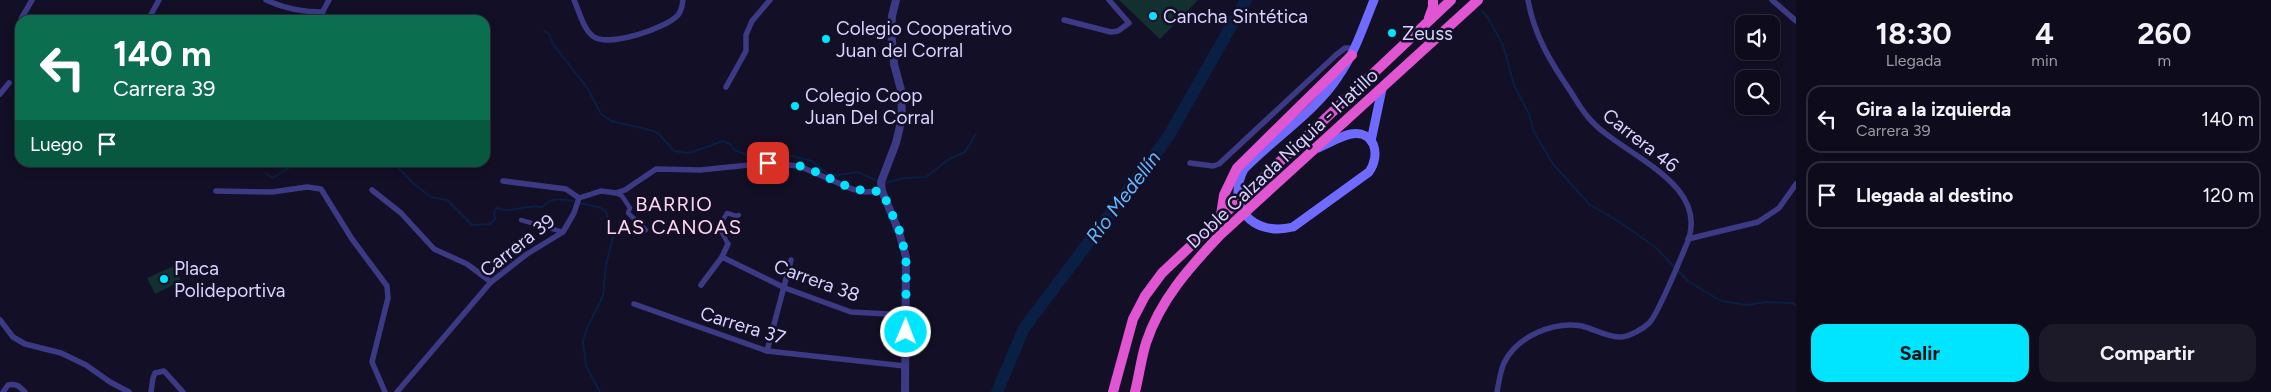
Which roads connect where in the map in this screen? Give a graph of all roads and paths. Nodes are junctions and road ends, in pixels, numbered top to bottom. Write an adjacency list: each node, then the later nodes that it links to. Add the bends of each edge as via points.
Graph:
1 (32, 0): 17 (street)
2 (159, 0): 18 (street)
3 (266, 0): 16 (street, via 302,12)
4 (329, 0): 16 (street)
5 (574, 0): 6 (street, via 593,37 608,40 639,34 671,21 679,14)
6 (683, 0)
7 (770, 0): 25 (street, via 752,21 746,36 746,51)
8 (896, 0): 35 (street, via 891,30 902,118 881,182)
9 (1108, 0): 20 (street, via 1129,23 1118,31)
10 (1374, 0): 23 (main road)
11 (1433, 0): 22 (highway, via 1431,16)
12 (1451, 0): 22 (highway, Doble Calzada Niquia - Hatillo)
13 (1478, 0): 26 (highway, Doble Calzada Niquia - Hatillo)
14 (1528, 0): 43 (street, Carrera 46, via 1536,34 1588,117 1662,173 1677,189 1687,208 1690,223)
15 (1772, 0): 21 (street)
16 (323, 12): 19 (street)
17 (23, 15)
18 (151, 15)
19 (321, 15)
20 (1064, 20)
21 (1796, 21)
22 (1426, 24): 39 (highway, Doble Calzada Niquia - Hatillo)
23 (1354, 51): 28 (main road, via 1338,78 1321,97 1244,169 1239,179 1238,197 1247,217 1264,228 1279,230 1293,227 1368,172 1376,157); 30 (street, via 1345,48 1336,54 1220,164); 39 (highway, via 1237,168 1224,195)
24 (9, 83): 27 (street)
25 (726, 87)
26 (1382, 89): 28 (main road); 29 (highway, Doble Calzada Niquia - Hatillo)
27 (0, 94)
28 (1371, 141): 29 (main road, via 1350,134)
29 (1315, 149): 64 (highway, Doble Calzada Niquia - Hatillo, via 1220,235 1178,282 1153,325)
30 (1190, 163)
31 (503, 181): 37 (street, via 566,189)
32 (1796, 184): 43 (street, via 1778,208 1758,222)
33 (372, 190): 47 (street, via 401,213 434,249 467,264)
34 (216, 191): 60 (street, via 321,189 387,286 388,298 372,362)
35 (882, 191): 36 (street, via 852,189 799,166 768,163 700,170 656,169); 51 (street, via 900,232 906,257)
36 (616, 193): 37 (street, via 601,191); 41 (street, via 630,208 628,213)
37 (579, 198): 42 (street, Carrera 39)
38 (739, 215): 44 (street, via 727,213 719,228)
39 (1221, 215): 63 (highway, Doble Calzada Niquia - Hatillo, via 1162,273 1145,296 1133,319)
40 (521, 220): 42 (street)
41 (646, 230)
42 (563, 232): 47 (street, Carrera 39)
43 (1688, 239): 65 (street, Carrera 46, via 1650,323 1622,337 1581,326 1545,328 1531,336 1505,361)
44 (728, 244): 45 (street)
45 (722, 257): 48 (street); 49 (street, Carrera 38)
46 (790, 260): 49 (street)
47 (491, 282): 61 (street, Carrera 39)
48 (701, 285)
49 (785, 288): 51 (street, Carrera 38, via 851,312); 53 (street)
50 (634, 304): 53 (street, Carrera 37)
51 (906, 315): 54 (street)
52 (0, 320): 57 (street, via 13,337 25,344 86,365)
53 (767, 352): 54 (street, Carrera 37)
54 (905, 366): 62 (street)
55 (3, 392): 56 (street, via 12,384)
56 (25, 392)
57 (129, 392)
58 (151, 392): 59 (street, via 155,374 164,371)
59 (183, 392)
60 (385, 392)
61 (397, 392)
62 (905, 392)
63 (1113, 392)
64 (1135, 392)
65 (1497, 392)

